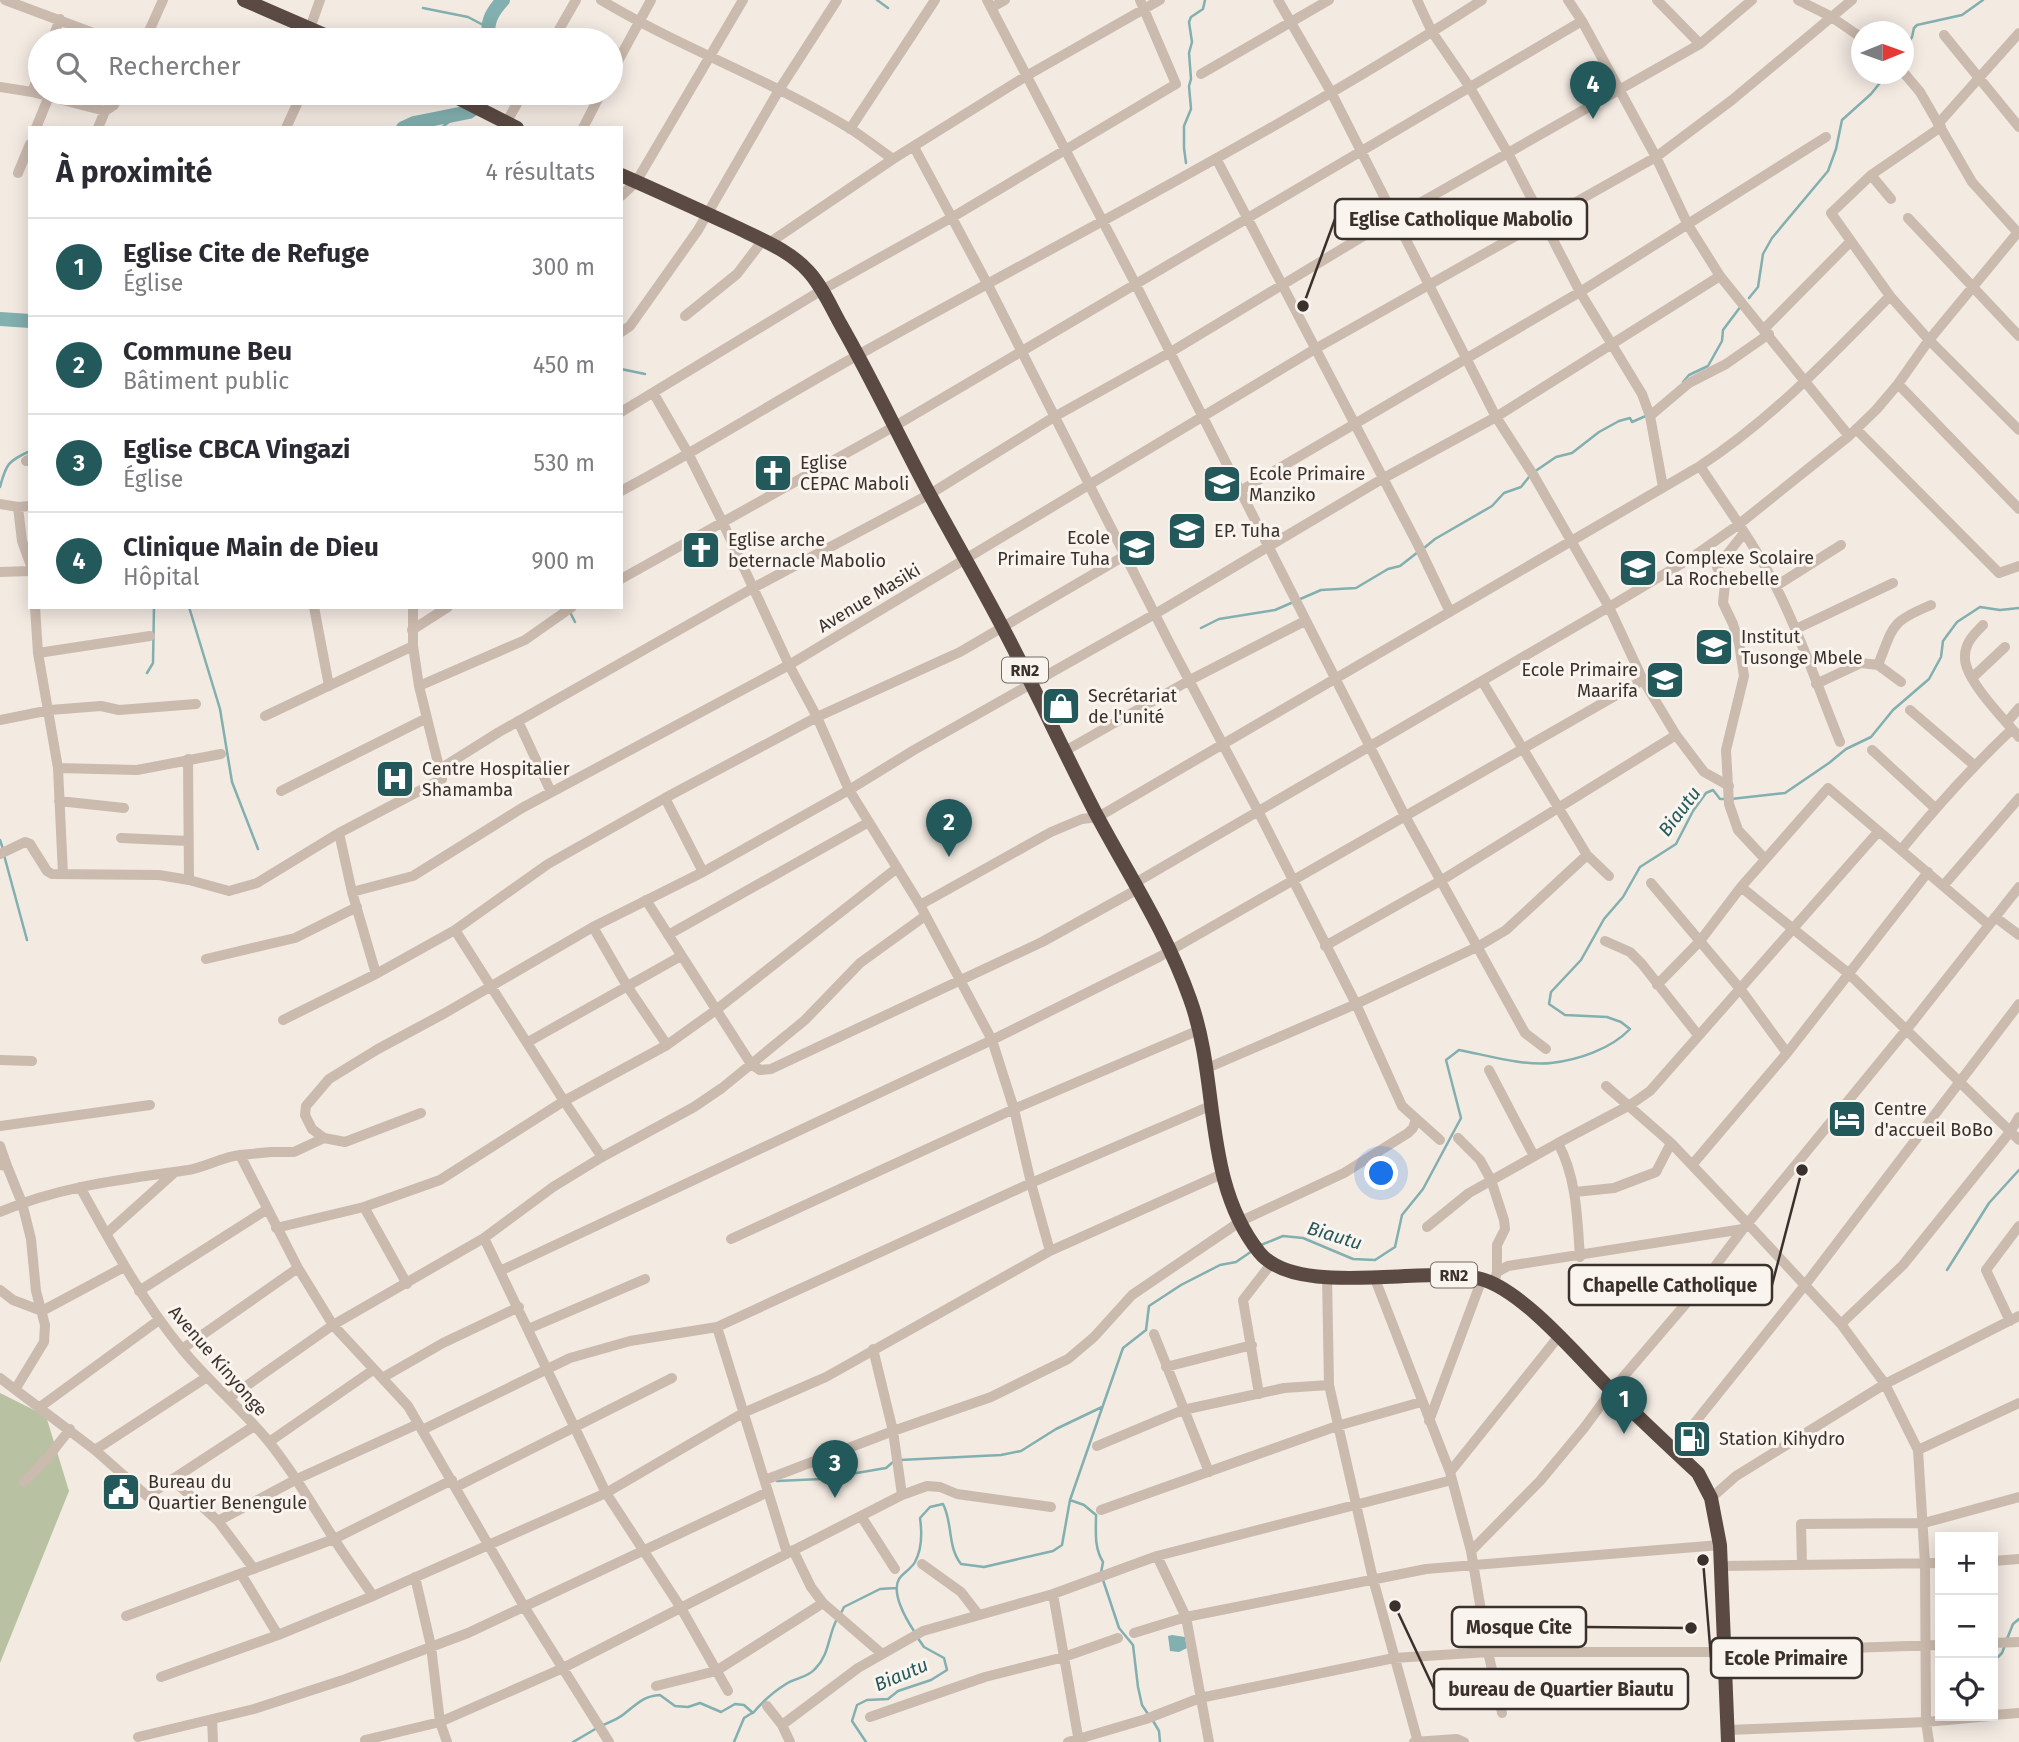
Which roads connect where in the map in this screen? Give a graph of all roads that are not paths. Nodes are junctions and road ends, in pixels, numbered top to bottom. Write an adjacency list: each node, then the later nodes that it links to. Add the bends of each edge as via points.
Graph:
1 (5, 0): 25 (street)
2 (163, 0): 31 (street)
3 (244, 0): 32 (highway)
4 (320, 0): 32 (street)
5 (576, 0): 33 (street)
6 (601, 0): 27 (street)
7 (651, 0): 27 (street)
8 (743, 0): 40 (street)
9 (837, 0): 47 (street)
10 (935, 0): 66 (street)
11 (1005, 0): 22 (street)
12 (1160, 0): 23 (street)
13 (1278, 0): 28 (street)
14 (1329, 0): 28 (street)
15 (1417, 0): 35 (street)
16 (1482, 0): 35 (street)
17 (1568, 0): 26 (street)
18 (1657, 0): 38 (street)
19 (1752, 0): 38 (street)
20 (1798, 0): 24 (street)
21 (1852, 0): 24 (street, Avenue Masiki)
22 (989, 4): 42 (street)
23 (1141, 4): 42 (street); 70 (street, via 1176,85)
24 (1830, 16): 34 (street); 73 (street, Avenue Masiki, via 1732,100)
25 (60, 19): 29 (street); 30 (street)
26 (1582, 21): 45 (street); 48 (street)
27 (638, 22): 39 (street); 40 (street)
28 (1290, 22): 41 (street); 50 (street)
29 (57, 28)
30 (82, 28)
31 (150, 28)
32 (310, 28)
33 (560, 28)
34 (1851, 31)
35 (1432, 32): 45 (street); 50 (street)
36 (2019, 34): 43 (street)
37 (1944, 35): 43 (street)
38 (1700, 44): 48 (street)
39 (623, 51)
40 (708, 57): 47 (street); 79 (street)
41 (1201, 74)
42 (1028, 75): 68 (street); 70 (street)
43 (1979, 79): 60 (street); 65 (street)
44 (1913, 84): 60 (street)
45 (1469, 86): 71 (street); 72 (street)
46 (0, 87): 49 (street)
47 (779, 90): 66 (street); 82 (street)
48 (1619, 90): 72 (street); 73 (street)
49 (28, 91)
50 (1331, 92): 71 (street); 75 (street)
51 (45, 105): 61 (street)
52 (83, 105): 58 (street)
53 (114, 105): 58 (street)
54 (297, 105): 63 (street)
55 (473, 105): 59 (highway)
56 (518, 105): 59 (street)
57 (595, 105): 64 (street)
58 (105, 111): 62 (street)
59 (511, 125)
60 (1939, 125): 77 (street); 90 (street, via 1972,182)
61 (37, 126)
62 (99, 126)
63 (287, 126)
64 (584, 126)
65 (2019, 127)
66 (850, 128): 74 (street)
67 (1826, 137): 89 (street)
68 (914, 147): 74 (street); 84 (street)
69 (28, 149): 76 (street)
70 (1066, 149): 84 (street); 87 (street)
71 (1361, 152): 83 (street); 86 (street)
72 (1509, 155): 83 (street); 88 (street)
73 (1656, 157): 88 (street, Avenue Masiki); 89 (street)
74 (892, 159): 91 (street)
75 (1217, 160): 86 (street); 87 (street)
76 (18, 173)
77 (1871, 175): 81 (street); 92 (street, via 1831,213)
78 (623, 176): 79 (highway, RN2)
79 (636, 181): 80 (street); 82 (highway, RN2)
80 (623, 194)
81 (1891, 199)
82 (707, 213): 91 (highway, RN2); 103 (street)
83 (1395, 217): 96 (street); 97 (street)
84 (951, 218): 95 (street); 99 (street)
85 (1908, 218): 98 (street)
86 (1248, 219): 94 (street); 97 (street)
87 (1102, 221): 94 (street); 95 (street)
88 (1545, 222): 96 (street, Avenue Masiki); 100 (street)
89 (1688, 225): 93 (street); 100 (street)
90 (2019, 233): 98 (street)
91 (766, 242): 99 (highway, RN2, via 796,260); 102 (street, via 737,274)
92 (1850, 242): 101 (street); 104 (street)
93 (1720, 276): 104 (street); 107 (street)
94 (1135, 283): 109 (street); 110 (street)
95 (988, 285): 109 (street); 111 (street)
96 (1430, 285): 108 (street, Avenue Masiki); 112 (street)
97 (1281, 286): 108 (street); 110 (street)
98 (1973, 288): 105 (street); 106 (street)
99 (822, 290): 111 (highway, RN2); 115 (street)
100 (1580, 292): 107 (street); 112 (street)
101 (1890, 296): 106 (street); 113 (street)
102 (685, 316)
103 (623, 331)
104 (1766, 332): 113 (street); 117 (street)
105 (2019, 336)
106 (1929, 340): 114 (street); 123 (street)
107 (1611, 346): 117 (street, via 1642,394); 120 (street)
108 (1315, 349): 119 (street, Avenue Masiki); 121 (street)
109 (1020, 351): 118 (street); 122 (street)
110 (1169, 353): 118 (street); 119 (street)
111 (858, 355): 122 (highway, RN2); 125 (street)
112 (1466, 358): 120 (street); 121 (street)
113 (1805, 383): 124 (street); 126 (street, via 1734,444)
114 (1899, 384): 124 (street); 136 (street)
115 (654, 394): 116 (street); 125 (street)
116 (623, 411)
117 (1648, 414): 129 (street)
118 (1054, 417): 128 (street); 132 (street)
119 (1204, 417): 128 (street, Avenue Masiki); 131 (street)
120 (1496, 417): 127 (street); 139 (street)
121 (1355, 424): 127 (street); 131 (street)
122 (895, 426): 132 (highway, RN2); 137 (street)
123 (2019, 430)
124 (1853, 433): 138 (street); 145 (street, via 1999,573)
125 (689, 455): 130 (street); 137 (street)
126 (1700, 466): 129 (street); 138 (street)
127 (1382, 479): 141 (street); 159 (street)
128 (1090, 485): 142 (street); 144 (street, Avenue Masiki)
129 (1663, 487): 139 (street)
130 (623, 490)
131 (1240, 491): 141 (street)
132 (930, 494): 144 (highway, RN2); 151 (street)
133 (0, 504): 135 (street)
134 (28, 506): 135 (street)
135 (18, 507): 143 (street)
136 (2019, 509)
137 (722, 521): 148 (street); 151 (street)
138 (1741, 529): 150 (street); 153 (street); 207 (street, via 1717,567 1725,584 1723,603 1736,633 1744,676 1726,750)
139 (1571, 541): 153 (street); 159 (street)
140 (1841, 545): 150 (street)
141 (1268, 547): 160 (street); 161 (street)
142 (1126, 555): 160 (street); 163 (street)
143 (28, 558)
144 (965, 558): 163 (highway, RN2); 171 (street, Avenue Masiki)
145 (2019, 566)
146 (28, 571): 147 (street)
147 (0, 572)
148 (623, 578)
149 (1893, 583): 164 (street)
150 (1776, 586): 164 (street)
151 (753, 588): 171 (street); 190 (street)
152 (1931, 605): 170 (street, via 1894,625)
153 (1609, 607): 175 (street); 176 (street)
154 (35, 609): 169 (street)
155 (314, 609): 180 (street)
156 (413, 609): 165 (street)
157 (445, 609): 165 (street)
158 (569, 609): 181 (street, via 525,640)
159 (1450, 612): 172 (street)
160 (1154, 614): 174 (street); 178 (street)
161 (1305, 621): 172 (street); 174 (street)
162 (1983, 625): 173 (street, via 1969,640 1965,656)
163 (1003, 628): 178 (highway, RN2); 187 (street)
164 (1796, 629): 179 (street)
165 (412, 630): 167 (street)
166 (150, 636): 169 (street)
167 (413, 646): 180 (street); 181 (street)
168 (2005, 647): 173 (street)
169 (38, 653): 184 (street)
170 (1878, 664): 177 (street); 179 (street, via 1861,663)
171 (789, 665): 187 (street); 206 (street, Avenue Masiki)
172 (1336, 678): 194 (street); 195 (street)
173 (1972, 678): 191 (street)
174 (1190, 680): 194 (street); 198 (street)
175 (1643, 680): 192 (street); 196 (street)
176 (1482, 681): 195 (street); 196 (street)
177 (1901, 682)
178 (1032, 684): 198 (highway, RN2); 204 (street)
179 (1816, 684): 193 (street)
180 (329, 686): 186 (street)
181 (419, 686): 188 (street)
182 (196, 704): 184 (street)
183 (2019, 708): 191 (street)
184 (50, 710): 189 (street); 202 (street)
185 (1910, 710): 201 (street)
186 (265, 716)
187 (817, 717): 204 (street); 209 (street)
188 (427, 718): 203 (street); 205 (street)
189 (0, 720)
190 (519, 721): 203 (street); 206 (street)
191 (2013, 729): 201 (street)
192 (1676, 735): 207 (street, via 1704,772); 212 (street)
193 (1840, 742)
194 (1224, 745): 214 (street); 216 (street)
195 (1371, 747): 214 (street); 215 (street)
196 (1522, 748): 212 (street); 215 (street)
197 (1872, 750): 213 (street)
198 (1065, 751): 216 (highway, RN2)
199 (221, 754): 200 (street)
200 (188, 759): 202 (street, via 137,770); 221 (street)
201 (1974, 765): 213 (street)
202 (58, 768): 210 (street)
203 (440, 769): 219 (street, via 442,779)
204 (849, 790): 217 (street); 227 (street)
205 (281, 791)
206 (551, 792): 239 (street, Avenue Masiki, via 413,876)
207 (1730, 795): 225 (street, via 1738,830)
208 (2019, 798): 236 (street)
209 (666, 799): 227 (street); 247 (street, via 548,864)
210 (59, 801): 211 (street); 229 (street)
211 (124, 808)
212 (1557, 808): 224 (street); 233 (street)
213 (1935, 808): 222 (street)
214 (1258, 811): 232 (street); 235 (street)
215 (1405, 816): 232 (street); 233 (street)
216 (1098, 817): 235 (highway, RN2); 241 (street, via 1051,832)
217 (869, 822): 226 (street); 248 (street)
218 (1878, 832): 222 (street); 225 (street, via 1828,788); 246 (street)
219 (339, 833): 231 (street, via 257,883 229,891); 239 (street)
220 (121, 838): 221 (street)
221 (188, 841): 231 (street)
222 (1901, 850): 228 (street)
223 (2, 853): 229 (street, via 25,842 47,871)
224 (1587, 855): 230 (street); 253 (street, via 1506,930)
225 (1765, 858): 237 (street)
226 (897, 868): 241 (street); 266 (street)
227 (703, 872): 240 (street)
228 (1928, 872): 236 (street); 257 (street)
229 (63, 874): 231 (street, via 159,875)
230 (1609, 876)
231 (188, 880)
232 (1292, 880): 252 (street); 254 (street)
233 (1441, 880): 252 (street); 253 (street)
234 (1651, 883): 251 (street)
235 (1137, 886): 254 (highway, RN2); 259 (street, via 1042,942)
236 (1943, 886): 244 (street)
237 (1741, 887): 246 (street); 251 (street)
238 (2019, 887): 244 (street)
239 (352, 892): 242 (street)
240 (646, 900): 245 (street); 248 (street)
241 (919, 905): 243 (street)
242 (357, 907): 256 (street, via 295,938); 258 (street)
243 (925, 916): 259 (street); 278 (street, via 860,963 805,1020)
244 (1992, 921): 249 (street); 269 (street)
245 (593, 927): 260 (street); 262 (street)
246 (1795, 929): 257 (street); 263 (street)
247 (455, 930): 258 (street); 260 (street)
248 (668, 935): 255 (street)
249 (2019, 935)
250 (1605, 941): 261 (street, via 1630,952)
251 (1700, 941): 261 (street); 263 (street)
252 (1325, 946): 264 (street)
253 (1479, 946): 264 (street); 274 (street, via 1525,1033)
254 (1170, 950): 268 (highway, RN2); 271 (street)
255 (681, 956): 262 (street); 266 (street)
256 (206, 959)
257 (1848, 973): 269 (street); 275 (street)
258 (376, 974): 267 (street)
259 (961, 979): 271 (street); 278 (street, via 771,1069 760,1070)
260 (489, 985): 272 (street); 293 (street, via 329,1079 306,1106 305,1115 312,1129)
261 (1657, 985): 270 (street)
262 (627, 986): 272 (street); 273 (street)
263 (1741, 990): 270 (street); 275 (street)
264 (1356, 1004): 279 (street); 290 (street, via 1402,1106)
265 (2019, 1004): 281 (street)
266 (716, 1010): 273 (street); 278 (street)
267 (283, 1020)
268 (1199, 1030): 279 (highway, RN2); 287 (street)
269 (1907, 1030): 281 (street); 318 (street)
270 (1698, 1035): 285 (street, via 1650,1091)
271 (992, 1040): 287 (street); 328 (street)
272 (528, 1042): 283 (street)
273 (667, 1045): 283 (street)
274 (1546, 1049)
275 (1787, 1053): 303 (street)
276 (0, 1060): 277 (street)
277 (32, 1060)
278 (751, 1064): 302 (street, via 694,1107)
279 (1205, 1069): 286 (highway, RN2)
280 (1489, 1070): 301 (street)
281 (1959, 1082): 292 (street); 334 (street)
282 (1606, 1086): 285 (street)
283 (564, 1101): 302 (street); 312 (street, via 440,1180)
284 (150, 1105): 291 (street)
285 (1630, 1105): 297 (street); 298 (street)
286 (1210, 1106): 306 (highway, RN2); 308 (street)
287 (1014, 1109): 308 (street); 322 (street)
288 (421, 1113): 293 (street, via 345,1142)
289 (2019, 1117): 292 (street)
290 (1416, 1119): 295 (street); 315 (street, via 1408,1133 1344,1172)
291 (0, 1126)
292 (2010, 1132): 296 (street); 341 (street, via 1903,1265)
293 (324, 1138): 300 (street, via 294,1152)
294 (1458, 1138): 307 (street, via 1480,1160)
295 (1440, 1140)
296 (2019, 1140)
297 (1558, 1143): 301 (street); 310 (street)
298 (1671, 1143): 303 (street); 310 (street, via 1656,1172 1614,1188)
299 (0, 1146): 304 (street)
300 (240, 1155): 305 (street); 313 (street)
301 (1534, 1156): 307 (street)
302 (603, 1157): 321 (street)
303 (1692, 1165): 318 (street)
304 (3, 1166): 311 (street)
305 (176, 1171): 309 (street); 320 (street)
306 (1222, 1174): 315 (highway, RN2); 323 (street)
307 (1491, 1180): 317 (street); 330 (street, via 1505,1229)
308 (1031, 1183): 323 (street); 343 (street)
309 (79, 1187): 311 (street); 320 (street, Avenue Kinyonge)
310 (1575, 1192): 324 (street)
311 (22, 1203): 314 (street); 338 (street)
312 (365, 1207): 319 (street); 333 (street)
313 (266, 1210): 319 (street); 336 (street)
314 (0, 1212)
315 (1241, 1221): 325 (highway, RN2); 374 (street, via 1132,1295 1068,1359 992,1396)
316 (2019, 1226): 339 (street, via 1986,1270)
317 (1427, 1227)
318 (1746, 1227): 324 (street); 334 (street); 360 (street)
319 (276, 1228): 327 (street)
320 (106, 1234): 326 (street, Avenue Kinyonge)
321 (484, 1238): 328 (street); 333 (street)
322 (731, 1239)
323 (1050, 1251): 349 (street)
324 (1580, 1257): 330 (street, via 1508,1266)
325 (1271, 1264): 329 (highway, RN2); 347 (street, via 1243,1300)
326 (124, 1267): 336 (street, Avenue Kinyonge); 338 (street)
327 (298, 1268): 342 (street); 348 (street)
328 (502, 1270): 337 (street)
329 (1327, 1276): 332 (highway, RN2); 358 (street)
330 (1491, 1278): 332 (highway, RN2); 346 (highway, RN2); 368 (street)
331 (645, 1279): 344 (street)
332 (1375, 1279): 363 (street)
333 (407, 1284): 342 (street)
334 (1805, 1285): 341 (street); 378 (street)
335 (0, 1290): 338 (street)
336 (139, 1291): 340 (street, Avenue Kinyonge)
337 (519, 1307): 344 (street); 355 (street)
338 (42, 1311): 359 (street, via 44,1342)
339 (2014, 1318): 357 (street)
340 (159, 1320): 348 (street, Avenue Kinyonge); 365 (street)
341 (1841, 1324): 357 (street)
342 (333, 1325): 352 (street); 362 (street)
343 (717, 1327): 351 (street, via 630,1341); 367 (street)
344 (528, 1329): 351 (street)
345 (1154, 1334): 350 (street)
346 (1559, 1336): 360 (highway, RN2); 381 (street)
347 (1252, 1345): 350 (street); 361 (street)
348 (182, 1349): 353 (street, Avenue Kinyonge)
349 (873, 1349): 367 (street, via 826,1377); 374 (street)
350 (1166, 1367): 366 (street)
351 (546, 1368): 371 (street); 372 (street)
352 (373, 1370): 355 (street); 375 (street)
353 (207, 1377): 362 (street, Avenue Kinyonge); 377 (street)
354 (0, 1378): 359 (street)
355 (382, 1378): 371 (street)
356 (672, 1378): 372 (street)
357 (1885, 1384): 379 (street); 391 (street, via 1736,1476)
358 (1329, 1385): 361 (street); 370 (street)
359 (16, 1388): 365 (street)
360 (1612, 1390): 378 (highway, RN2); 401 (street, via 1540,1481)
361 (1259, 1394): 366 (street)
362 (229, 1398): 369 (street, Avenue Kinyonge)
363 (1421, 1402): 368 (street); 370 (street)
364 (2019, 1404): 379 (street)
365 (40, 1407): 373 (street)
366 (1183, 1410): 376 (street); 380 (street)
367 (743, 1413): 384 (street); 388 (street)
368 (1429, 1421): 381 (street)
369 (254, 1426): 375 (street, Avenue Kinyonge); 382 (street)
370 (1338, 1426): 380 (street); 392 (street)
371 (420, 1427): 383 (street); 386 (street)
372 (574, 1428): 386 (street); 388 (street)
373 (70, 1429): 377 (street); 385 (street)
374 (893, 1431): 384 (street); 389 (street)
375 (269, 1442): 383 (street, Avenue Kinyonge)
376 (1097, 1447)
377 (95, 1450): 382 (street, via 147,1496)
378 (1673, 1450): 391 (highway, RN2, via 1698,1473)
379 (1918, 1450): 397 (street)
380 (1209, 1472): 394 (street)
381 (1451, 1476): 392 (street); 401 (street)
382 (172, 1479): 396 (street)
383 (297, 1479): 396 (street); 398 (street, Avenue Kinyonge)
384 (765, 1480): 387 (street)
385 (24, 1482)
386 (454, 1484): 398 (street); 400 (street)
387 (768, 1492): 402 (street); 403 (street)
388 (606, 1493): 400 (street); 402 (street)
389 (902, 1495): 393 (street, via 927,1486 940,1487 957,1494); 395 (street)
390 (2019, 1497): 397 (street)
391 (1711, 1498): 399 (highway, RN2)
392 (1355, 1504): 404 (street); 417 (street)
393 (1051, 1507)
394 (1101, 1510)
395 (861, 1516): 403 (street); 414 (street)
396 (218, 1521): 413 (street)
397 (1924, 1523): 409 (street); 411 (street, via 1801,1524)
398 (334, 1539): 413 (street); 419 (street, Avenue Kinyonge)
399 (1720, 1545): 410 (street); 412 (highway, RN2)
400 (488, 1546): 416 (street); 421 (street)
401 (1471, 1551): 410 (street)
402 (643, 1552): 421 (street); 422 (street)
403 (790, 1552): 420 (street); 422 (street)
404 (1157, 1556): 418 (street); 425 (street)
405 (2019, 1559): 406 (street)
406 (1998, 1560)
407 (1935, 1563): 409 (street)
408 (922, 1564): 423 (street, via 961,1592)
409 (1925, 1564): 411 (street); 431 (street)
410 (1474, 1565): 417 (street); 432 (street)
411 (1802, 1565): 412 (street)
412 (1721, 1566): 433 (highway, RN2)
413 (254, 1569): 415 (street)
414 (895, 1569)
415 (241, 1574): 424 (street); 427 (street)
416 (415, 1577): 419 (street); 430 (street)
417 (1373, 1579): 425 (street); 436 (street)
418 (1053, 1594): 423 (street); 435 (street)
419 (373, 1596): 427 (street)
420 (823, 1603): 434 (street); 438 (street)
421 (524, 1608): 430 (street); 437 (street)
422 (681, 1608): 437 (street); 438 (street)
423 (978, 1614): 434 (street, via 923,1631)
424 (127, 1616)
425 (1186, 1617): 426 (street); 442 (street)
426 (1134, 1633)
427 (278, 1634): 439 (street)
428 (1118, 1638): 435 (street)
429 (1935, 1645): 431 (street)
430 (431, 1646): 448 (street, via 346,1679); 450 (street)
431 (1926, 1646): 433 (street); 451 (street)
432 (1488, 1652): 433 (street); 436 (street); 444 (street)
433 (1724, 1652): 453 (highway, RN2)
434 (881, 1653): 452 (street)
435 (1064, 1657): 447 (street, via 985,1677); 456 (street)
436 (1394, 1658): 442 (street); 462 (street)
437 (561, 1669): 450 (street); 459 (street)
438 (716, 1671): 440 (street); 441 (street)
439 (161, 1677)
440 (656, 1686)
441 (728, 1691)
442 (1200, 1698): 456 (street); 461 (street)
443 (767, 1706): 452 (street)
444 (1502, 1713)
445 (2019, 1713): 446 (street)
446 (1998, 1715)
447 (870, 1717)
448 (212, 1719): 454 (street); 457 (street)
449 (1937, 1721): 451 (street)
450 (440, 1722): 455 (street); 458 (street)
451 (1926, 1722): 453 (street); 464 (street)
452 (782, 1726): 460 (street)
453 (1728, 1736)
454 (138, 1737)
455 (365, 1740)
456 (1075, 1741)
457 (213, 1742)
458 (447, 1742)
459 (608, 1742)
460 (790, 1742)
461 (1209, 1742)
462 (1417, 1742): 463 (street)
463 (1464, 1742)
464 (1929, 1742)

